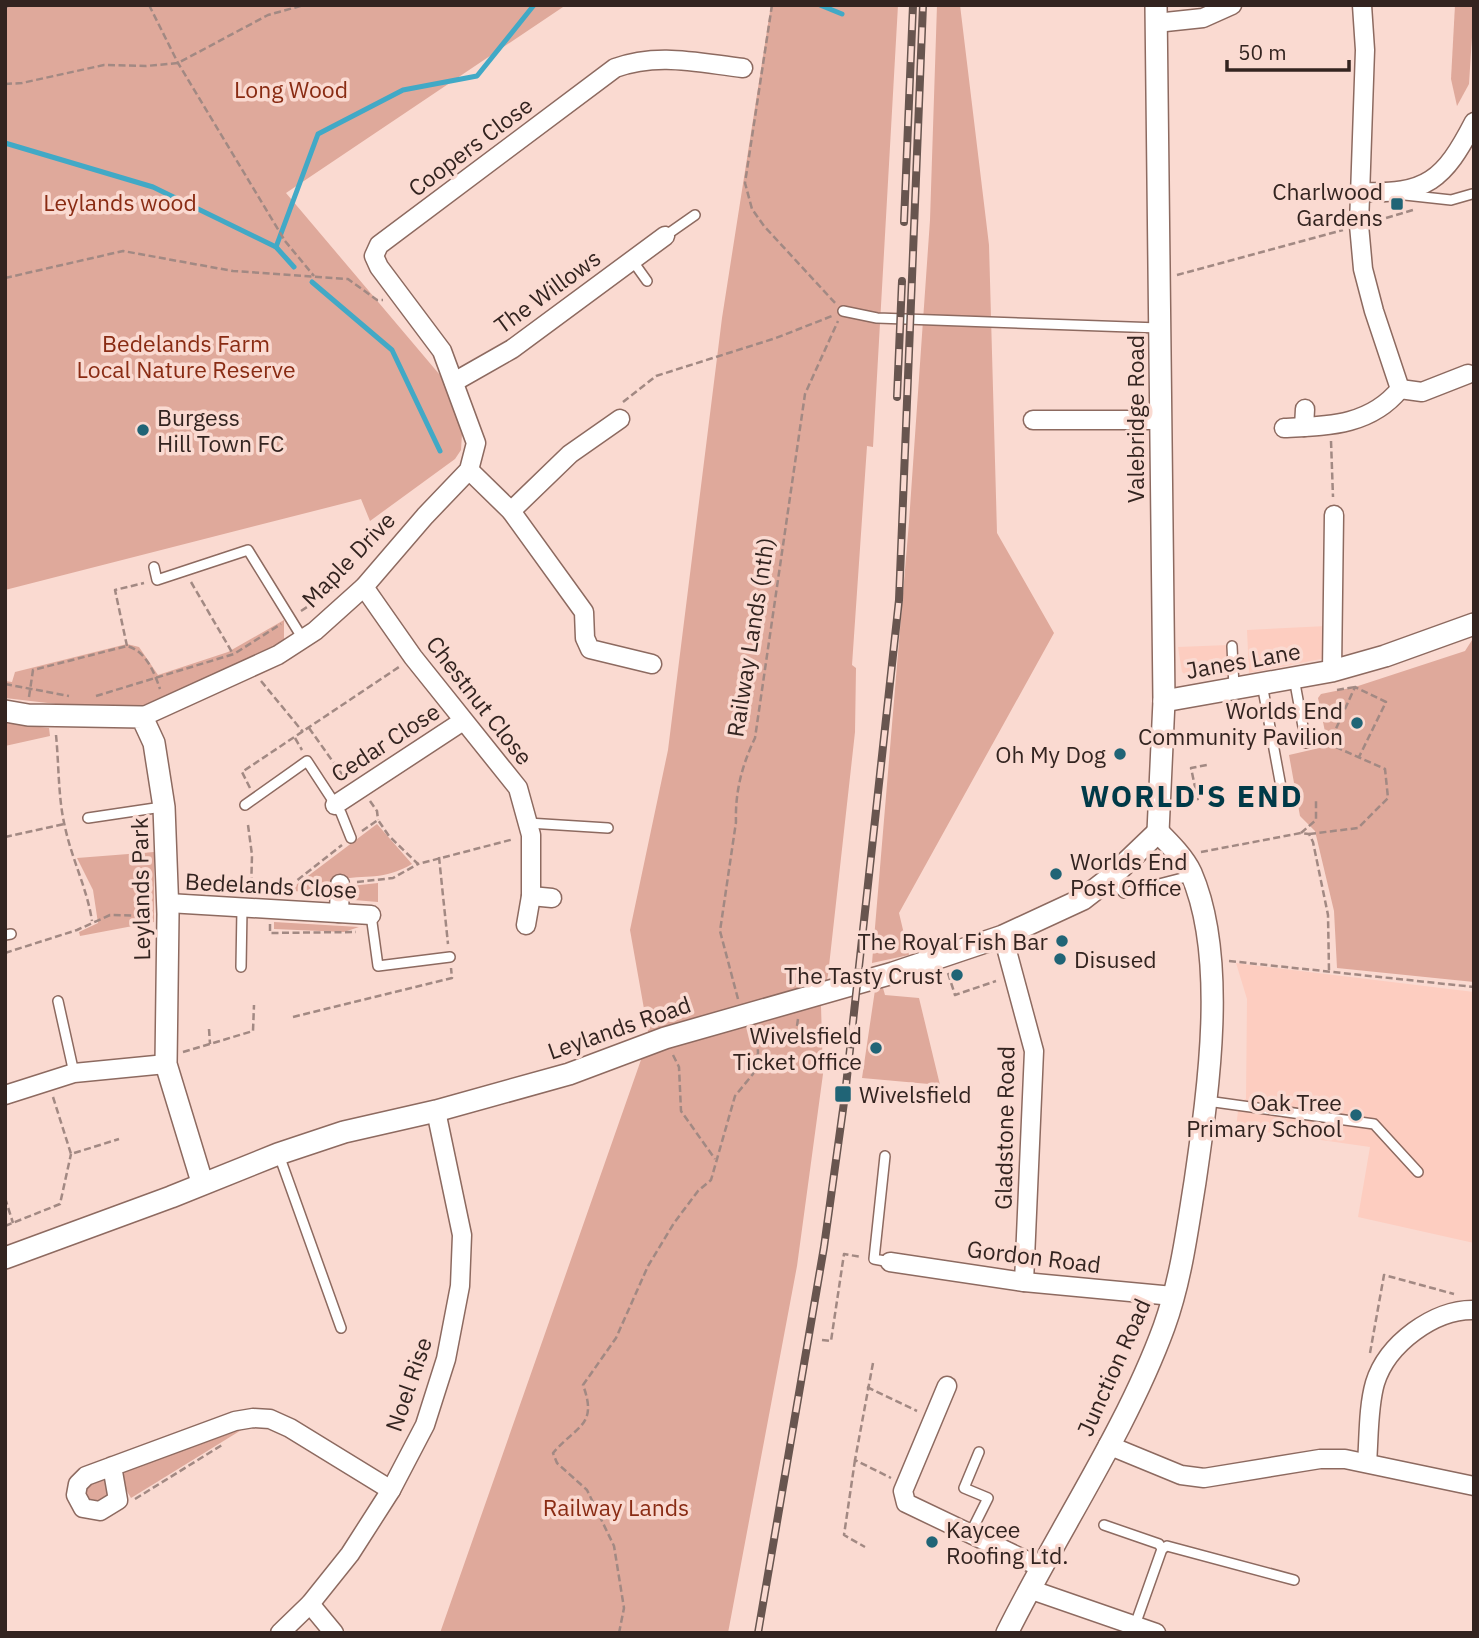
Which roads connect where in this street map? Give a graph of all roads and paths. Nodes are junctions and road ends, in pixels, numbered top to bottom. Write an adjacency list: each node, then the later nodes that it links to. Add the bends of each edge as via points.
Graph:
1 (9, 5): 7 (path)
2 (149, 5): 9 (path)
3 (304, 5): 9 (path, via 268,15)
4 (772, 5): 28 (path, via 745,183 752,209 764,226)
5 (1232, 5): 8 (street, via 1203,18)
6 (1362, 5): 13 (street)
7 (5, 8)
8 (1156, 14): 25 (street, Valebridge Road)
9 (178, 63): 11 (path, via 104,65); 21 (path)
10 (743, 68): 27 (street, Coopers Close, via 660,58 615,68 379,245 374,256 379,267)
11 (5, 84)
12 (1474, 122): 14 (street, via 1455,158 1434,178 1416,189)
13 (1360, 192): 14 (street); 18 (street)
14 (1391, 194): 15 (lane, via 1451,200)
15 (1472, 194)
16 (1418, 209): 18 (path)
17 (695, 215): 20 (lane)
18 (1359, 225): 25 (path); 32 (street, via 1363,269)
19 (281, 236): 21 (path)
20 (665, 236): 22 (street, The Willows)
21 (285, 241): 23 (path)
22 (632, 260): 26 (lane); 31 (street, The Willows, via 512,349)
23 (314, 276): 24 (path, via 233,271 123,251); 27 (path, via 348,279 376,300)
24 (5, 278)
25 (1160, 280): 29 (street, Valebridge Road)
26 (647, 281)
27 (404, 300): 31 (street, Coopers Close, via 442,351)
28 (843, 312): 29 (lane, via 877,318); 33 (path, via 656,376 616,410); 124 (path, Railway Lands (nth), via 804,394 755,738 743,762 736,805 720,931)
29 (1161, 328): 35 (street, Valebridge Road)
30 (1468, 374): 32 (street, via 1422,392)
31 (454, 382): 38 (street, via 476,443)
32 (1401, 389): 36 (street, via 1389,403)
33 (620, 419): 39 (street, via 570,454)
34 (1033, 419): 35 (street)
35 (1161, 419): 65 (street, Valebridge Road)
36 (1331, 427): 37 (street, via 1304,418); 40 (path)
37 (1284, 428)
38 (469, 470): 39 (street); 44 (street, Maple Drive)
39 (511, 511): 53 (street, via 584,612 590,649)
40 (1334, 514): 55 (street, Janes Lane)
41 (154, 567): 43 (lane)
42 (186, 573): 43 (lane); 46 (lane, via 248,550); 51 (path)
43 (157, 580): 49 (path, via 116,590)
44 (365, 587): 48 (street, Maple Drive); 52 (street, Chestnut Close)
45 (336, 588): 46 (path)
46 (291, 618): 48 (lane); 51 (path)
47 (1474, 624): 55 (street, Janes Lane)
48 (303, 639): 54 (street, Maple Drive)
49 (127, 646): 57 (path, via 144,656); 61 (path, via 33,670)
50 (1232, 646): 62 (lane)
51 (234, 653): 56 (path); 57 (path)
52 (413, 657): 71 (street, Chestnut Close); 72 (path)
53 (652, 664)
54 (250, 667): 56 (street, Maple Drive); 73 (path)
55 (1332, 671): 58 (street, Janes Lane)
56 (231, 676): 66 (street, Maple Drive)
57 (156, 678): 64 (path); 66 (path)
58 (1294, 678): 60 (street, Janes Lane); 75 (lane)
59 (5, 684): 61 (path)
60 (1262, 684): 62 (street, Janes Lane); 82 (lane)
61 (30, 688): 63 (path); 69 (path)
62 (1234, 689): 65 (street, Janes Lane)
63 (75, 697)
64 (86, 699)
65 (1164, 701): 86 (street, Valebridge Road)
66 (166, 705): 70 (street, Maple Drive)
67 (5, 711): 69 (street, Maple Drive)
68 (54, 714): 69 (street, Maple Drive); 70 (street, Maple Drive); 88 (path)
69 (28, 715)
70 (142, 717): 85 (street, Leylands Park, via 154,743)
71 (463, 721): 80 (street, Cedar Close); 91 (street, Chestnut Close, via 518,788)
72 (309, 728): 73 (path); 80 (path)
73 (303, 732): 74 (path)
74 (295, 738): 76 (path); 79 (path, via 242,772)
75 (1306, 743)
76 (302, 750)
77 (1359, 757): 77 (path, via 1329,744 1355,687 1386,702); 94 (path, via 1384,769 1388,798 1358,828)
78 (1207, 765): 86 (path, via 1191,768 1198,801)
79 (250, 788)
80 (354, 790): 84 (street, Cedar Close)
81 (1316, 799): 93 (path, via 1316,820)
82 (1284, 803)
83 (246, 805): 84 (lane, Cedar Close, via 307,761)
84 (335, 805): 96 (lane, Cedar Close)
85 (164, 807): 87 (lane); 105 (street, Leylands Park)
86 (1161, 807): 92 (street, Valebridge Road)
87 (88, 818)
88 (64, 824): 95 (path); 109 (path, via 73,862 87,891)
89 (248, 825): 106 (path, via 252,855)
90 (608, 828): 91 (lane)
91 (529, 829): 98 (path); 103 (street, Chestnut Close)
92 (1158, 832): 97 (street); 99 (street, Leylands Road)
93 (1301, 833): 94 (path); 97 (path)
94 (1308, 834): 117 (path, via 1328,915)
95 (5, 837)
96 (351, 838): 98 (path, via 378,820); 102 (path, via 279,895)
97 (1180, 856): 101 (street)
98 (418, 864): 100 (path, via 393,878)
99 (1110, 878): 101 (lane, via 1124,893); 112 (street, Leylands Road, via 1059,912)
100 (340, 884): 108 (street)
101 (1195, 885): 115 (street, Junction Road)
102 (293, 896)
103 (531, 897): 104 (street); 111 (street, Chestnut Close)
104 (552, 898)
105 (168, 909): 106 (street, Bedelands Close); 109 (path, via 138,918 110,915); 129 (street, Leylands Park)
106 (246, 909): 107 (street, Bedelands Close); 116 (lane)
107 (269, 910): 108 (street, Bedelands Close); 110 (path, via 270,933 344,934)
108 (339, 913): 110 (street, Bedelands Close)
109 (92, 921): 113 (path)
110 (372, 922): 114 (lane, via 378,966)
111 (526, 925)
112 (1003, 936): 121 (street, Leylands Road, via 893,974); 147 (street, Gladstone Road, via 1034,1051)
113 (5, 953)
114 (450, 957)
115 (1212, 959): 117 (path); 133 (street, Junction Road)
116 (241, 967)
117 (1329, 971): 120 (path)
118 (1001, 979): 119 (path, via 955,995)
119 (950, 981)
120 (1474, 987)
121 (801, 998): 124 (street, Leylands Road); 127 (path, via 796,1033)
122 (58, 1001): 130 (lane)
123 (254, 1005): 128 (path, via 253,1031)
124 (742, 1014): 126 (street, Leylands Road); 139 (path, Railway Lands (nth), via 757,1028 758,1053 753,1074 735,1097)
125 (209, 1029): 128 (path)
126 (664, 1038): 134 (street, Leylands Road, via 569,1074); 139 (path, via 679,1066 681,1111)
127 (864, 1041)
128 (210, 1044): 129 (path)
129 (167, 1060): 130 (street); 141 (street, Leylands Park)
130 (74, 1073): 131 (street)
131 (48, 1081): 132 (street); 136 (path)
132 (5, 1095)
133 (1214, 1102): 140 (lane, via 1374,1124); 148 (street, Junction Road)
134 (436, 1111): 137 (street, Leylands Road, via 344,1132); 165 (street, Noel Rise, via 463,1236 460,1286 446,1359 425,1425)
135 (119, 1139): 136 (path)
136 (71, 1154): 143 (path, via 60,1204)
137 (278, 1154): 141 (street, Leylands Road); 150 (lane)
138 (885, 1156): 146 (lane)
139 (715, 1159): 178 (path, Railway Lands (nth), via 711,1180 674,1223 648,1266 616,1338 583,1385 589,1404 587,1420 553,1453 557,1463 587,1490 614,1546 624,1608)
140 (1418, 1172)
141 (202, 1182): 145 (street, Leylands Road)
142 (5, 1198): 143 (path)
143 (13, 1223): 144 (path)
144 (5, 1226)
145 (5, 1258)
146 (882, 1260): 147 (street, Gordon Road); 151 (path, via 844,1254 831,1341)
147 (1024, 1282): 148 (street, Gordon Road)
148 (1173, 1296): 158 (street, Junction Road, via 1137,1389)
149 (1473, 1309): 153 (street, via 1431,1321 1409,1335 1387,1360); 153 (path, via 1470,1298 1384,1275 1367,1373)
150 (341, 1328)
151 (822, 1340)
152 (873, 1363): 155 (path)
153 (1375, 1383): 161 (street)
154 (947, 1386): 156 (street)
155 (867, 1387): 156 (path); 160 (path)
156 (934, 1419): 163 (street)
157 (230, 1440): 166 (path, via 124,1506)
158 (1108, 1445): 161 (street, via 1181,1475 1204,1478 1320,1459); 171 (street, Junction Road)
159 (979, 1452): 168 (lane, via 964,1488 988,1498)
160 (855, 1461): 163 (path); 169 (path, via 844,1535)
161 (1367, 1463): 164 (street)
162 (112, 1466): 165 (street, via 235,1421 270,1419); 166 (street); 166 (street, via 86,1476 76,1495 83,1508 100,1511)
163 (906, 1485): 168 (street, via 906,1503)
164 (1474, 1486)
165 (391, 1490): 174 (street, Noel Rise, via 350,1554)
166 (118, 1500)
167 (1104, 1525): 170 (lane)
168 (970, 1534): 171 (street)
169 (865, 1547)
170 (1162, 1549): 172 (lane, via 1167,1546); 175 (lane)
171 (1040, 1567): 173 (street, Junction Road)
172 (1294, 1580)
173 (1029, 1589): 175 (street); 179 (street, Junction Road)
174 (310, 1604): 176 (street, Noel Rise); 177 (street)
175 (1135, 1625): 180 (street)
176 (280, 1633)
177 (334, 1633)
178 (619, 1633)
179 (1007, 1633)
180 (1156, 1633)

